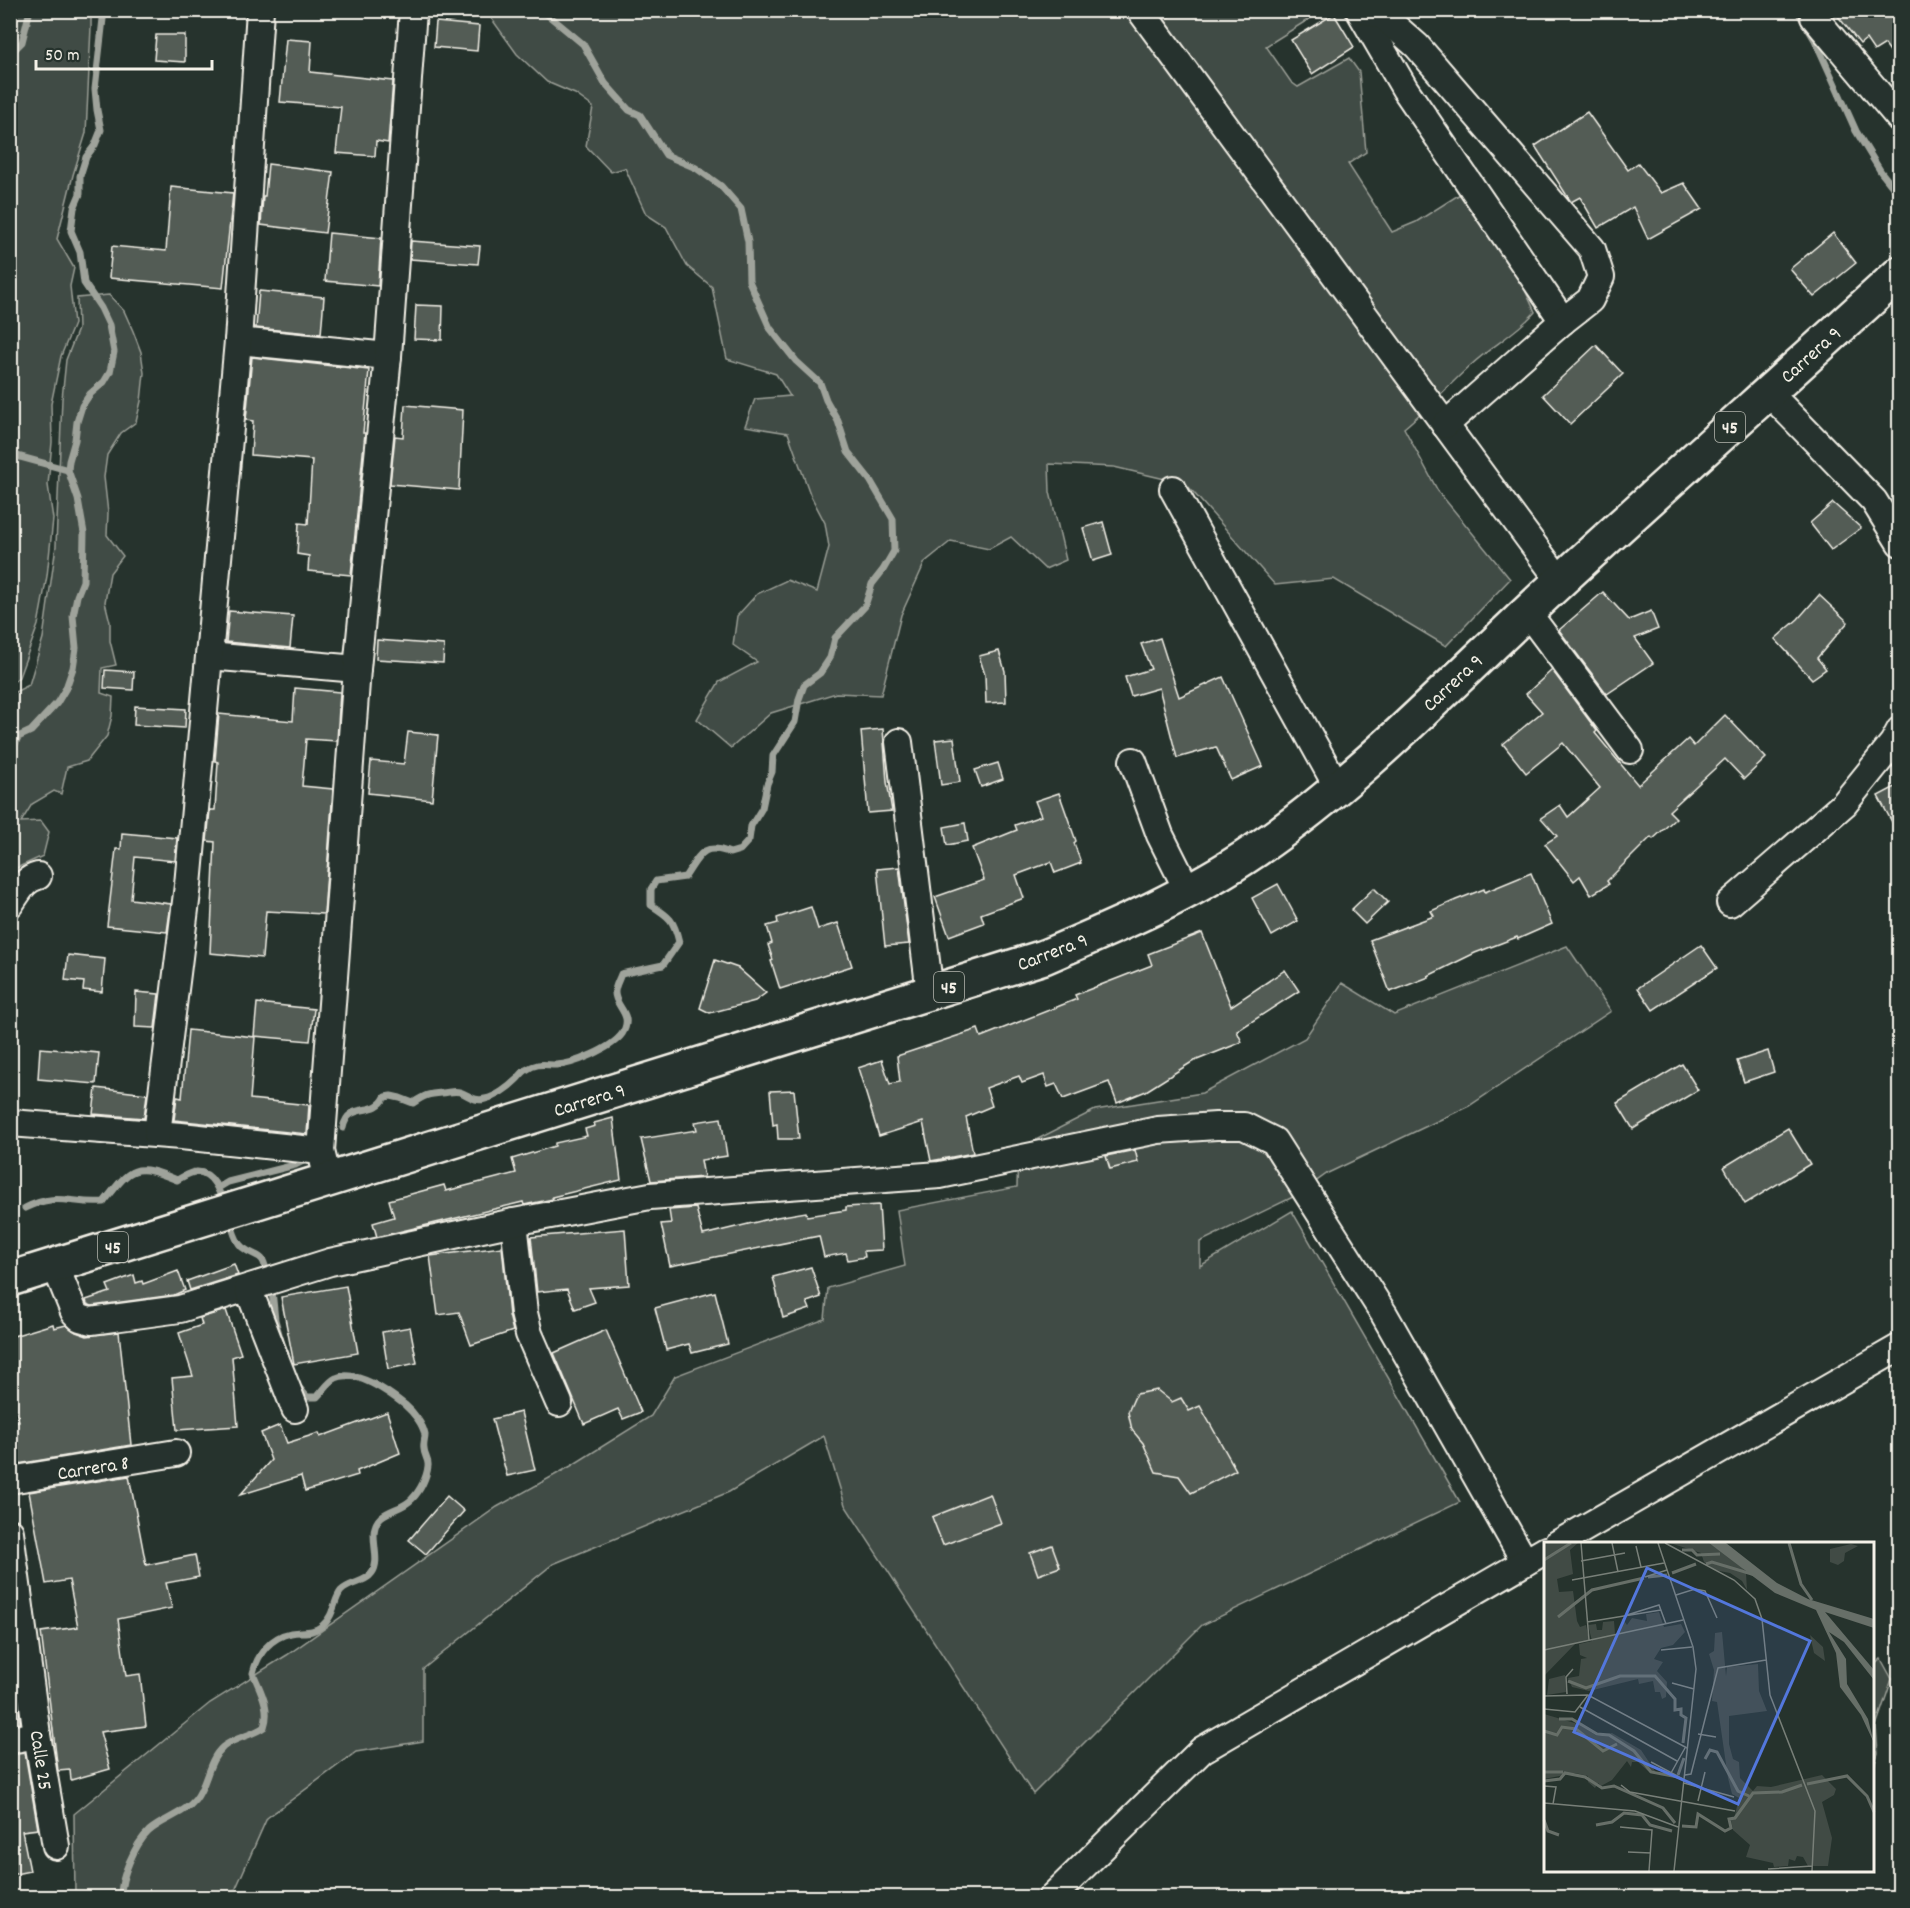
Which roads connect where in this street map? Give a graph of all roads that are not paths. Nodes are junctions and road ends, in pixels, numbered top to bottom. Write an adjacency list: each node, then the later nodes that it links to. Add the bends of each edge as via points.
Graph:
1 (260, 10): 9 (street)
2 (412, 10): 10 (street)
3 (1140, 10): 12 (street)
4 (1361, 10): 8 (street, via 1405,89); 8 (street, via 1383,16 1417,46 1592,249 1601,277 1590,300)
5 (1814, 18): 6 (street)
6 (1899, 119)
7 (1899, 273): 11 (highway, Carrera 9 / 45)
8 (1563, 321): 12 (street)
9 (238, 341): 10 (street); 17 (street)
10 (388, 356): 18 (street)
11 (1768, 392): 14 (street, via 1874,501); 15 (highway, Carrera 9 / 45)
12 (1445, 425): 15 (street)
13 (1173, 489): 23 (street)
14 (1899, 543)
15 (1560, 581): 16 (highway, Carrera 9 / 45)
16 (1527, 612): 21 (street); 23 (highway, Carrera 9 / 45)
17 (209, 656): 18 (street); 30 (street, via 188,885)
18 (357, 669): 31 (street)
19 (1899, 730): 26 (street, via 1844,804)
20 (899, 742): 28 (street)
21 (1630, 750)
22 (1133, 761): 25 (street, via 1160,835)
23 (1338, 788): 25 (highway, Carrera 9 / 45, via 1255,851)
24 (38, 876): 27 (street, via 23,885)
25 (1188, 891): 28 (highway, Carrera 9 / 45, via 1044,957)
26 (1730, 903)
27 (10, 904)
28 (930, 993): 31 (highway, Carrera 9 / 45)
29 (10, 1123): 30 (street)
30 (157, 1134): 31 (street)
31 (325, 1166): 33 (highway, Carrera 9 / 45, via 227,1212)
32 (514, 1222): 35 (street, via 330,1262); 37 (street, via 529,1334); 43 (street, via 650,1196 940,1175 1158,1130 1244,1126 1274,1141)
33 (55, 1265): 34 (highway, Carrera 9 / 45); 35 (street, via 74,1312 91,1321 180,1309)
34 (10, 1279)
35 (248, 1288): 38 (street)
36 (1899, 1347): 42 (street)
37 (559, 1403)
38 (295, 1410)
39 (176, 1453): 40 (street, Carrera 8)
40 (10, 1480)
41 (10, 1532): 44 (street, Calle 25)
42 (1560, 1542)
43 (1535, 1556): 47 (street, via 1202,1750)
44 (37, 1735): 45 (street); 46 (street, Calle 25)
45 (10, 1740)
46 (56, 1846)
47 (1051, 1898)

